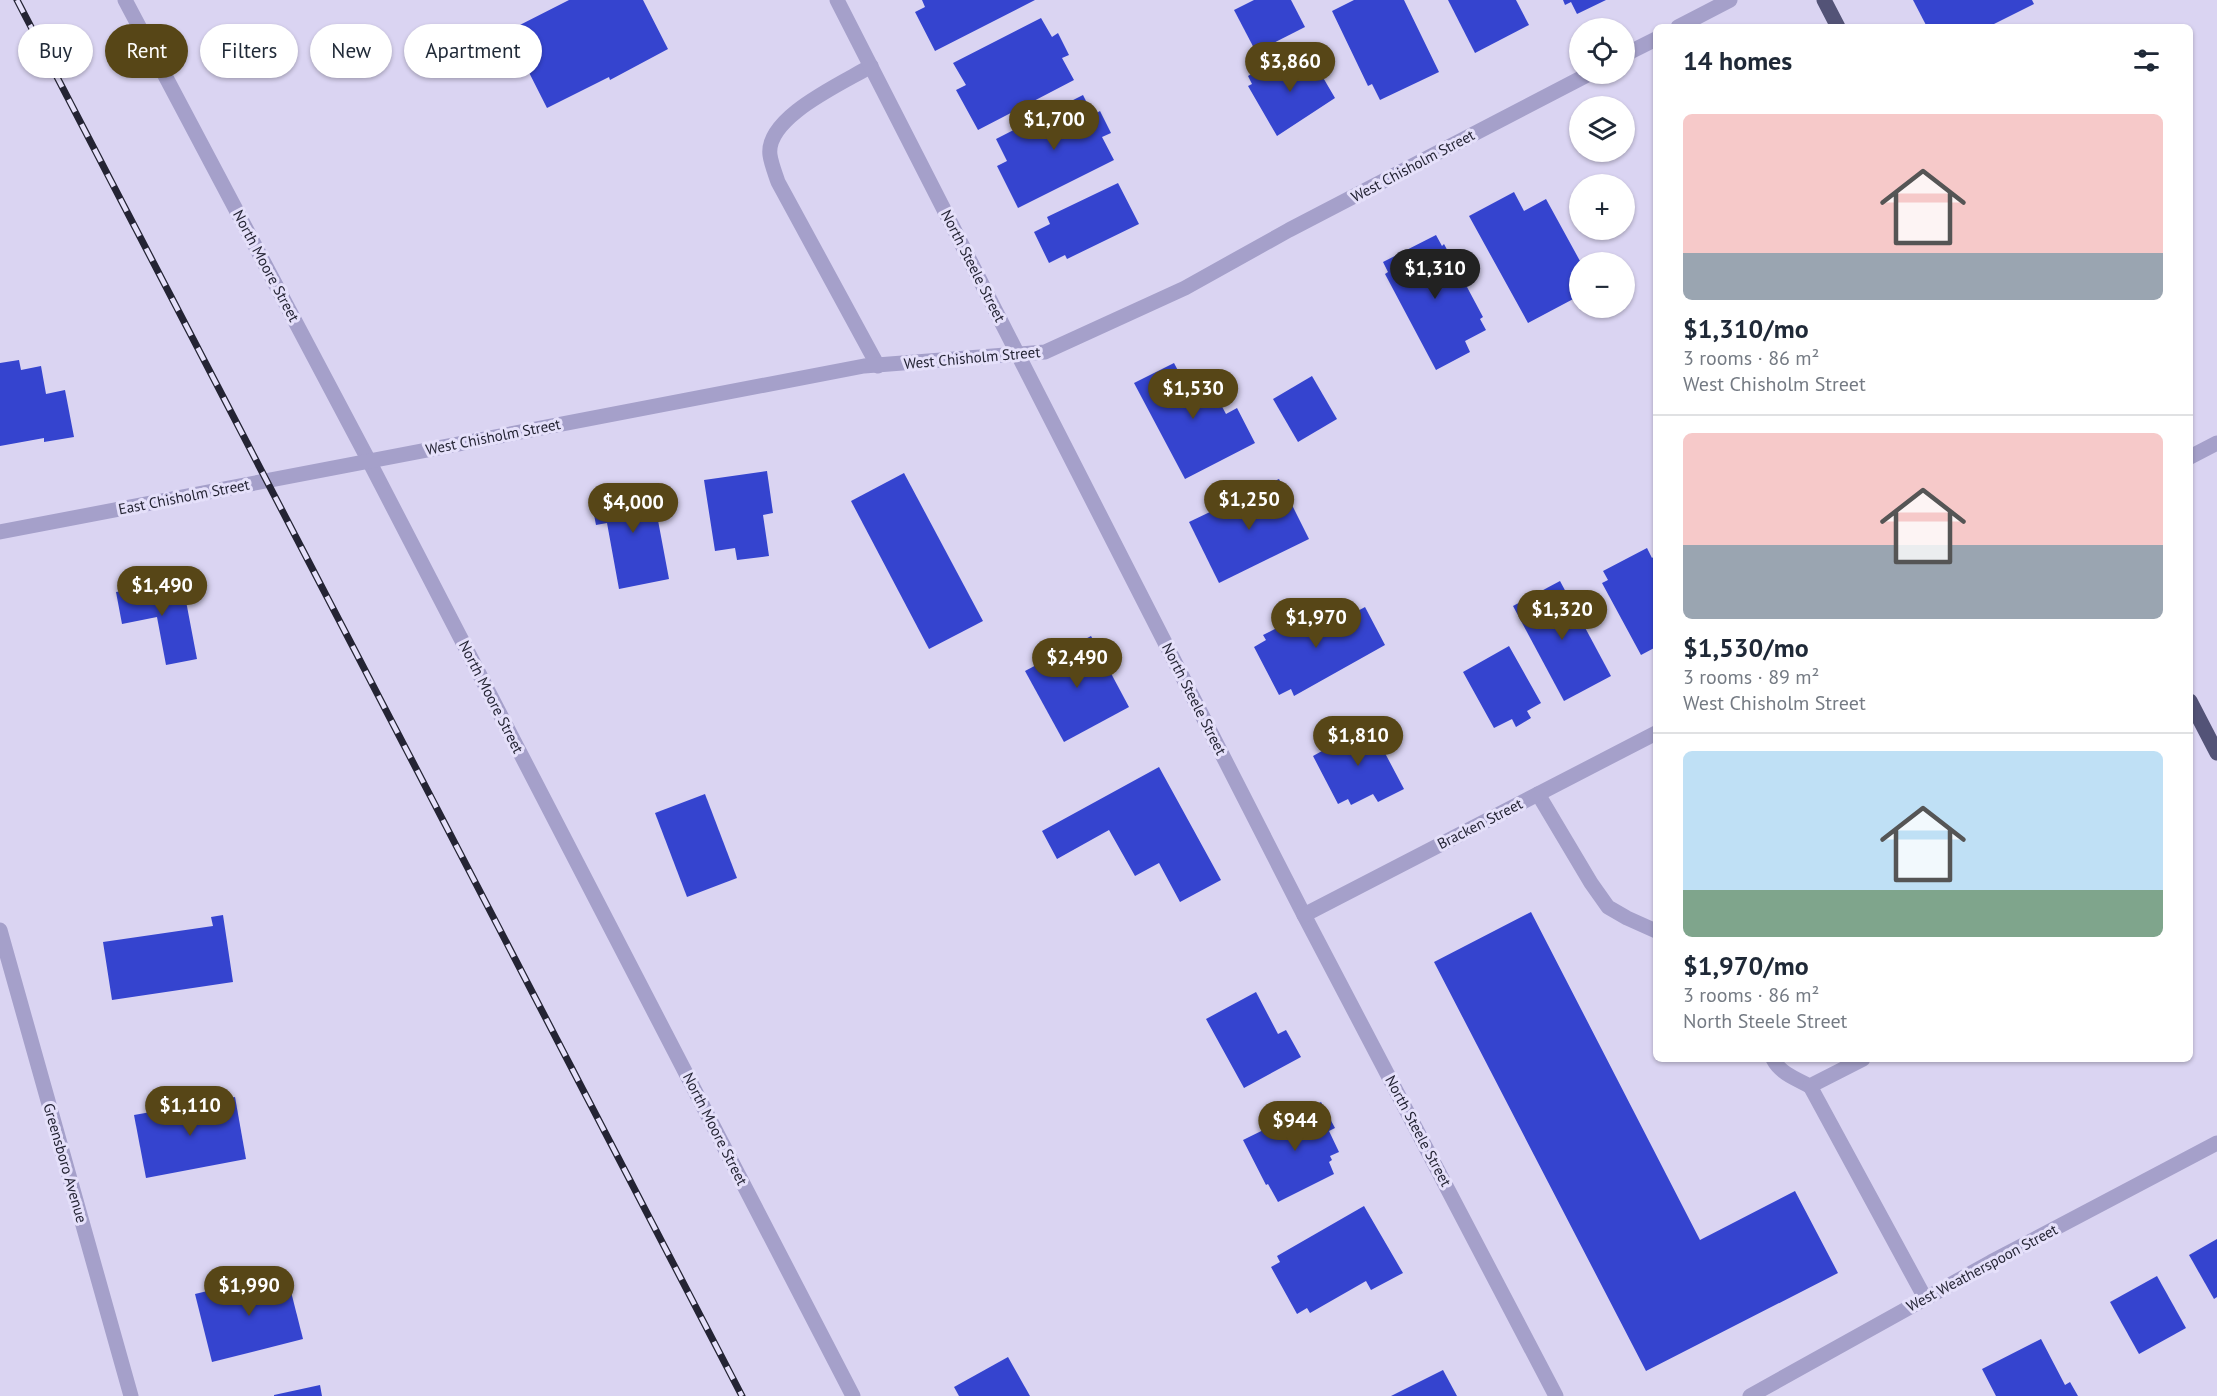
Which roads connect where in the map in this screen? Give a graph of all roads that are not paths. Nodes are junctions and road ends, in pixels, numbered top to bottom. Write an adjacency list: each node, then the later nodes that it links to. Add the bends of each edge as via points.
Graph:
1 (125, 0): 15 (street, North Moore Street)
2 (837, 0): 9 (street, North Steele Street)
3 (1730, 0): 5 (street)
4 (1824, 0): 6 (main road)
5 (1684, 24)
6 (1836, 24)
7 (1653, 40): 8 (street)
8 (1635, 50)
9 (871, 66): 11 (street, North Steele Street); 12 (street, via 791,114 773,136 769,153 778,182)
10 (1570, 84): 11 (street, West Chisholm Street, via 1185,288 1045,352)
11 (1018, 354): 12 (street, West Chisholm Street); 21 (street, North Steele Street)
12 (878, 366): 15 (street, West Chisholm Street)
13 (2217, 443): 14 (street)
14 (2193, 455)
15 (369, 461): 16 (street, East Chisholm Street); 30 (street, North Moore Street)
16 (0, 532)
17 (2193, 707): 19 (main road)
18 (1653, 735): 20 (street, Bracken Street)
19 (2217, 753)
20 (1538, 794): 21 (street, Bracken Street); 23 (street, via 1608,907)
21 (1305, 915): 31 (street, North Steele Street)
22 (0, 930): 29 (street, Greensboro Avenue)
23 (1653, 930)
24 (1775, 1062): 26 (street)
25 (1857, 1062): 26 (street)
26 (1810, 1086): 28 (street)
27 (2217, 1143): 28 (street, West Weatherspoon Street)
28 (1925, 1298): 32 (street, West Weatherspoon Street)
29 (131, 1396)
30 (853, 1396)
31 (1556, 1396)
32 (1750, 1396)

